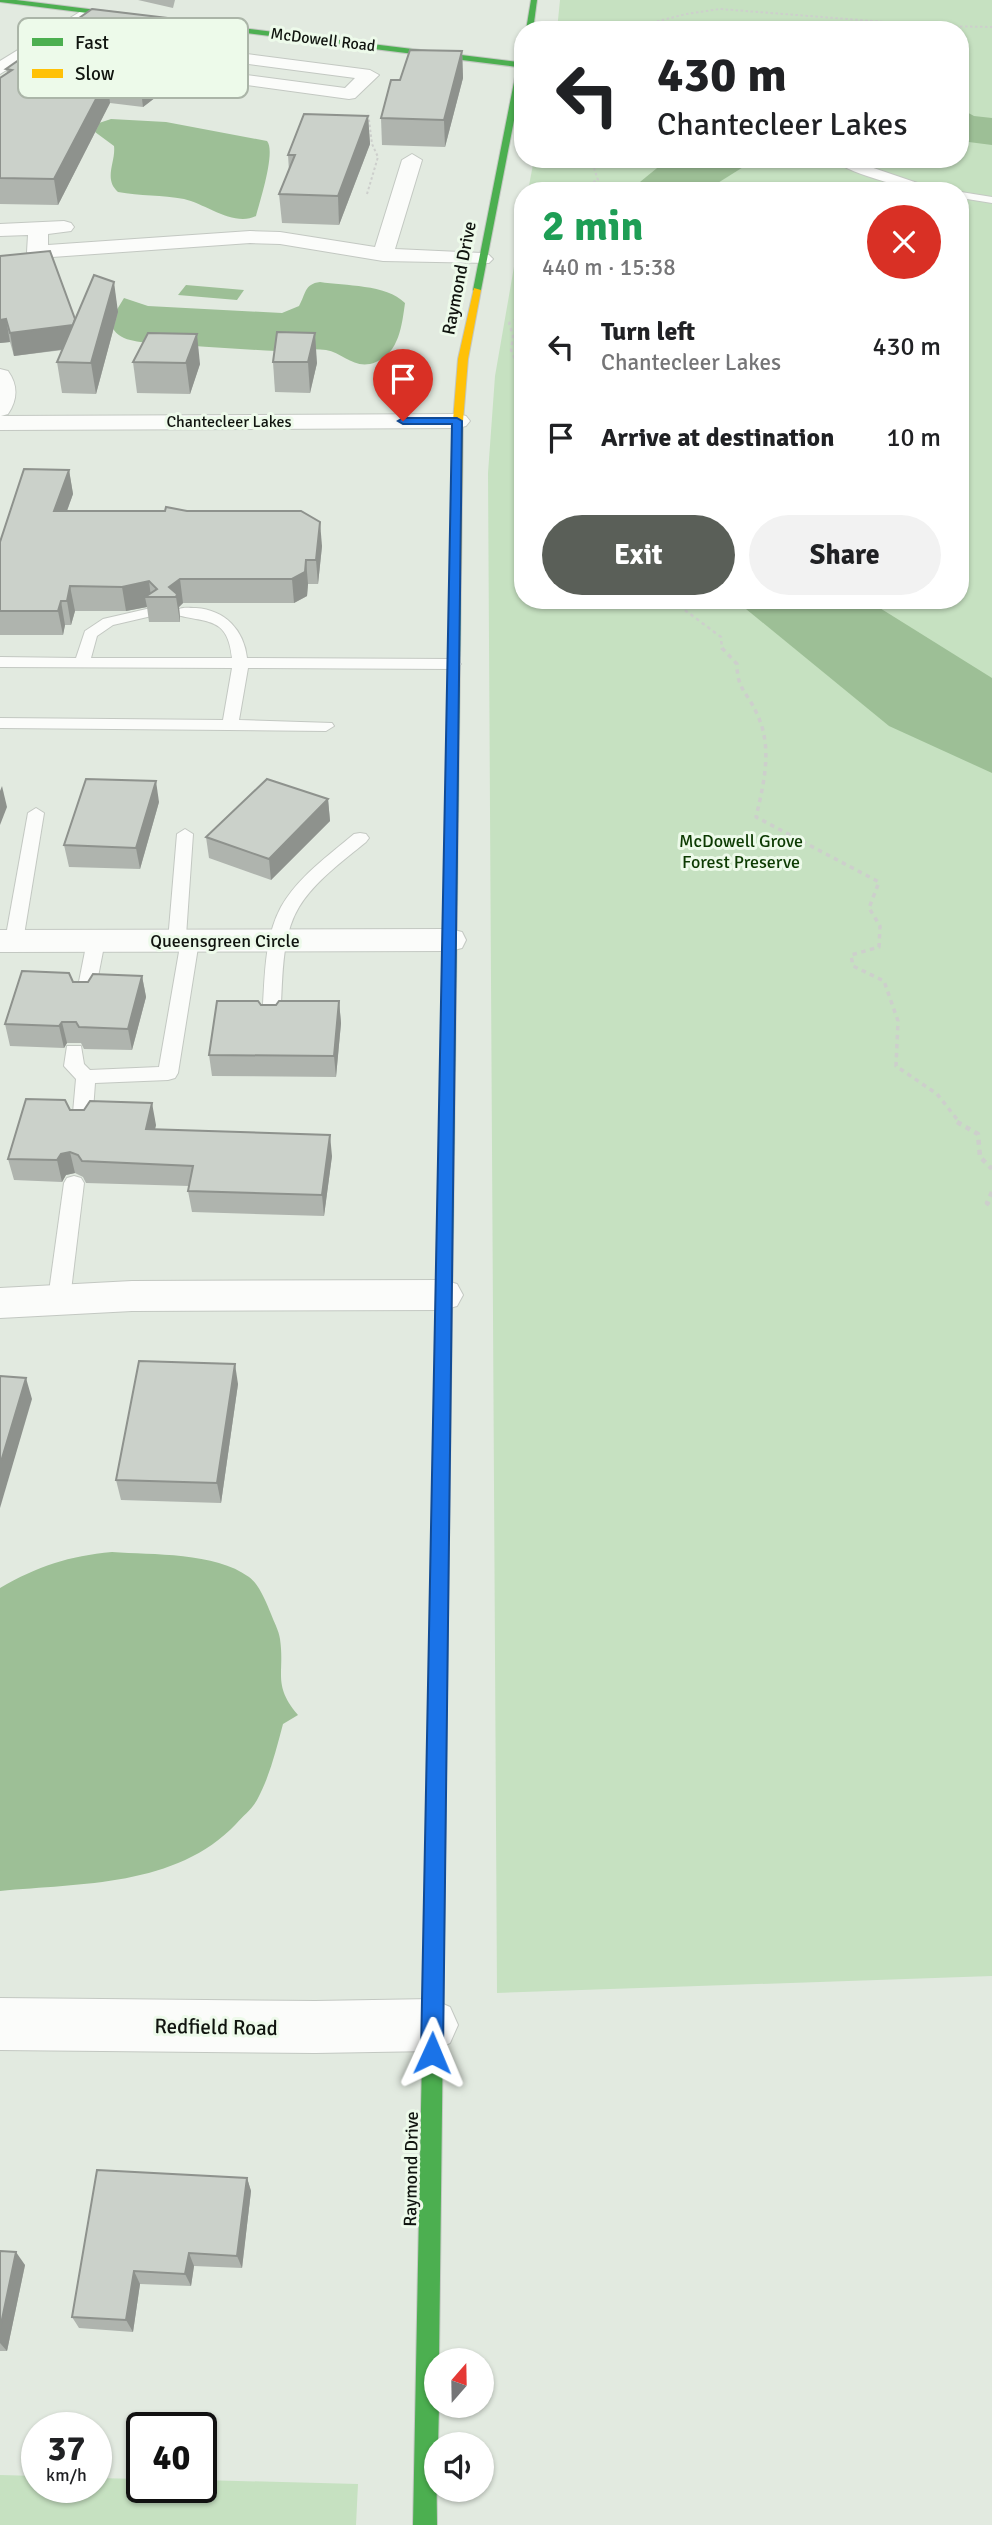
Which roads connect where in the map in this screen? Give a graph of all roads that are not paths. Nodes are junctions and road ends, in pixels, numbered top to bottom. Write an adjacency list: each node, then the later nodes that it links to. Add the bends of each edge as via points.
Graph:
1 (0, 0): 3 (street, McDowell Road)
2 (534, 0): 6 (street)
3 (86, 13): 4 (street); 5 (street, McDowell Road)
4 (78, 18)
5 (126, 18)
6 (530, 21)
7 (248, 33): 8 (street, McDowell Road)
8 (276, 37): 10 (street); 12 (street, McDowell Road)
9 (18, 57): 13 (street)
10 (248, 59)
11 (248, 60): 14 (street, via 370,75 348,94)
12 (514, 62)
13 (0, 69)
14 (248, 80)
15 (514, 106): 27 (street, Raymond Drive)
16 (412, 160): 26 (street)
17 (861, 168): 18 (lane)
18 (899, 182)
19 (969, 196): 20 (lane)
20 (992, 200)
21 (154, 222): 25 (street)
22 (89, 226): 23 (street)
23 (38, 229): 24 (street); 25 (street, via 38,252)
24 (0, 230)
25 (158, 244): 26 (street, via 280,238)
26 (383, 255): 27 (street)
27 (482, 259): 28 (street, Raymond Drive, via 463,359)
28 (457, 421): 29 (street, Chantecleer Lakes); 35 (street, Raymond Drive)
29 (0, 423)
30 (151, 612): 33 (lane, via 108,622 90,634)
31 (181, 612): 34 (lane, via 209,615 224,625 238,642)
32 (0, 662): 33 (lane)
33 (82, 663): 34 (lane)
34 (242, 664): 35 (lane); 37 (lane)
35 (453, 664): 42 (street, Raymond Drive)
36 (0, 723): 37 (lane)
37 (230, 725): 38 (lane)
38 (326, 726)
39 (36, 813): 46 (lane)
40 (185, 834): 44 (lane)
41 (360, 838): 45 (lane, via 312,879 288,909)
42 (450, 940): 45 (street, Queensgreen Circle); 53 (street, Raymond Drive)
43 (96, 941): 44 (street, Queensgreen Circle); 46 (street, Queensgreen Circle); 47 (lane)
44 (184, 941): 45 (street, Queensgreen Circle); 50 (lane, via 169,1073)
45 (280, 941): 48 (lane)
46 (7, 942)
47 (85, 997)
48 (271, 1020)
49 (74, 1051): 50 (lane, via 74,1066)
50 (86, 1077): 51 (lane)
51 (82, 1124)
52 (74, 1183): 54 (lane)
53 (443, 1295): 54 (street); 57 (street, Raymond Drive)
54 (59, 1298): 55 (street)
55 (0, 1303)
56 (0, 2024): 57 (street, Redfield Road)
57 (432, 2025): 58 (street, Raymond Drive)
58 (425, 2525)

